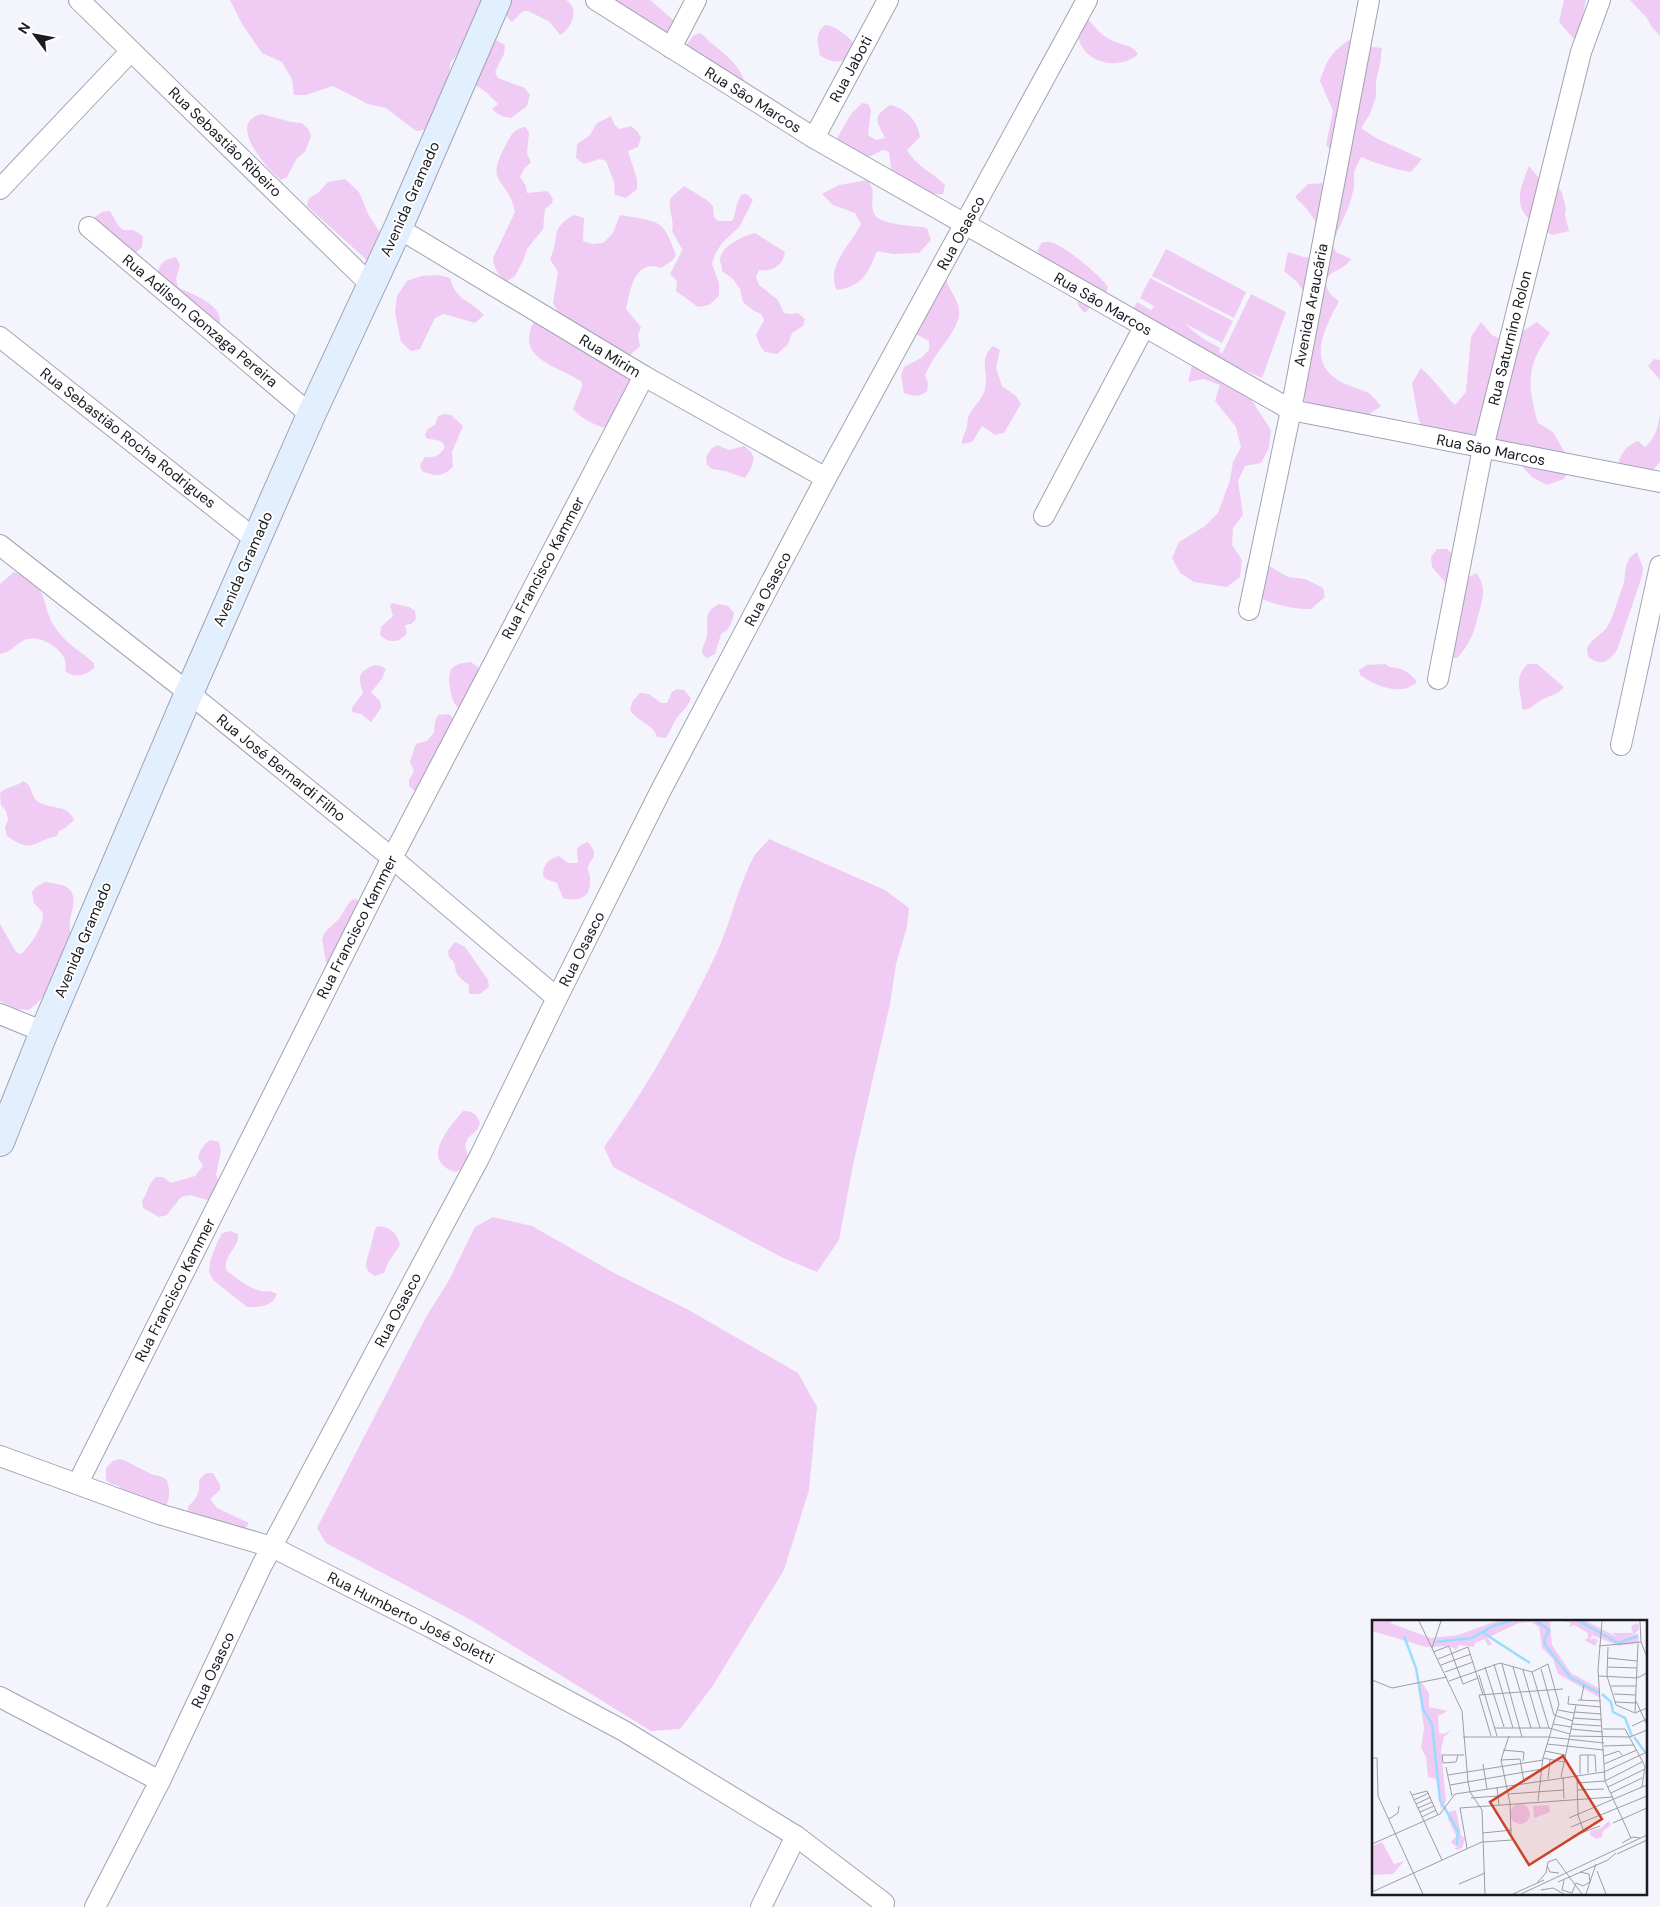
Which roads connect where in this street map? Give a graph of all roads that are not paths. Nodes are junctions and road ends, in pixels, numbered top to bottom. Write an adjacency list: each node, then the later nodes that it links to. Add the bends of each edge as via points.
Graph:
1 (79, 0): 10 (street, Rua Sebastião Ribeiro)
2 (497, 0): 15 (street, Avenida Gramado)
3 (596, 0): 9 (street, Rua São Marcos)
4 (696, 0): 9 (street)
5 (888, 0): 11 (street, Rua Jaboti)
6 (1087, 0): 13 (street, Rua Osasco)
7 (1369, 0): 20 (street, Avenida Araucária)
8 (1600, 0): 22 (street, Rua Saturnino Rolon, via 1580,52)
9 (671, 48): 11 (street, Rua São Marcos)
10 (131, 51): 12 (street); 16 (street, Rua Sebastião Ribeiro)
11 (814, 138): 13 (street, Rua São Marcos)
12 (0, 189)
13 (965, 225): 17 (street, Rua São Marcos); 23 (street, Rua Osasco)
14 (89, 227): 21 (street, Rua Adilson Gonzaga Pereira)
15 (398, 228): 16 (street, Avenida Gramado); 19 (street, Rua Mirim)
16 (371, 285): 21 (street, Avenida Gramado)
17 (1144, 327): 20 (street, Rua São Marcos); 25 (street)
18 (0, 337): 26 (street, Rua Sebastião Rocha Rodrigues)
19 (644, 376): 23 (street, Rua Mirim); 33 (street, Rua Francisco Kammer)
20 (1291, 410): 22 (street, Rua São Marcos); 29 (street, Avenida Araucária)
21 (311, 415): 26 (street, Avenida Gramado)
22 (1483, 448): 24 (street, Rua São Marcos); 30 (street, Rua Saturnino Rolon)
23 (826, 478): 34 (street, Rua Osasco)
24 (1660, 482)
25 (1044, 516)
26 (256, 540): 31 (street, Avenida Gramado)
27 (0, 545): 31 (street, Rua José Bernardi Filho)
28 (1660, 566): 32 (street)
29 (1249, 610)
30 (1438, 679)
31 (189, 693): 33 (street, Rua José Bernardi Filho); 36 (street, Avenida Gramado)
32 (1621, 745)
33 (392, 858): 34 (street, Rua José Bernardi Filho); 39 (street, Rua Francisco Kammer)
34 (557, 998): 40 (street, Rua Osasco, via 479,1158)
35 (0, 1014): 36 (street)
36 (44, 1032): 37 (street, Avenida Gramado)
37 (0, 1142)
38 (0, 1456): 39 (street, Rua Humberto José Soletti)
39 (78, 1484): 40 (street, Rua Humberto José Soletti, via 159,1514)
40 (272, 1547): 42 (street, Rua Osasco); 43 (street, Rua Humberto José Soletti, via 624,1731)
41 (0, 1696): 42 (street)
42 (160, 1782): 45 (street, Rua Osasco)
43 (796, 1836): 44 (street, Rua Humberto José Soletti); 46 (street)
44 (884, 1903)
45 (95, 1907)
46 (761, 1907)

